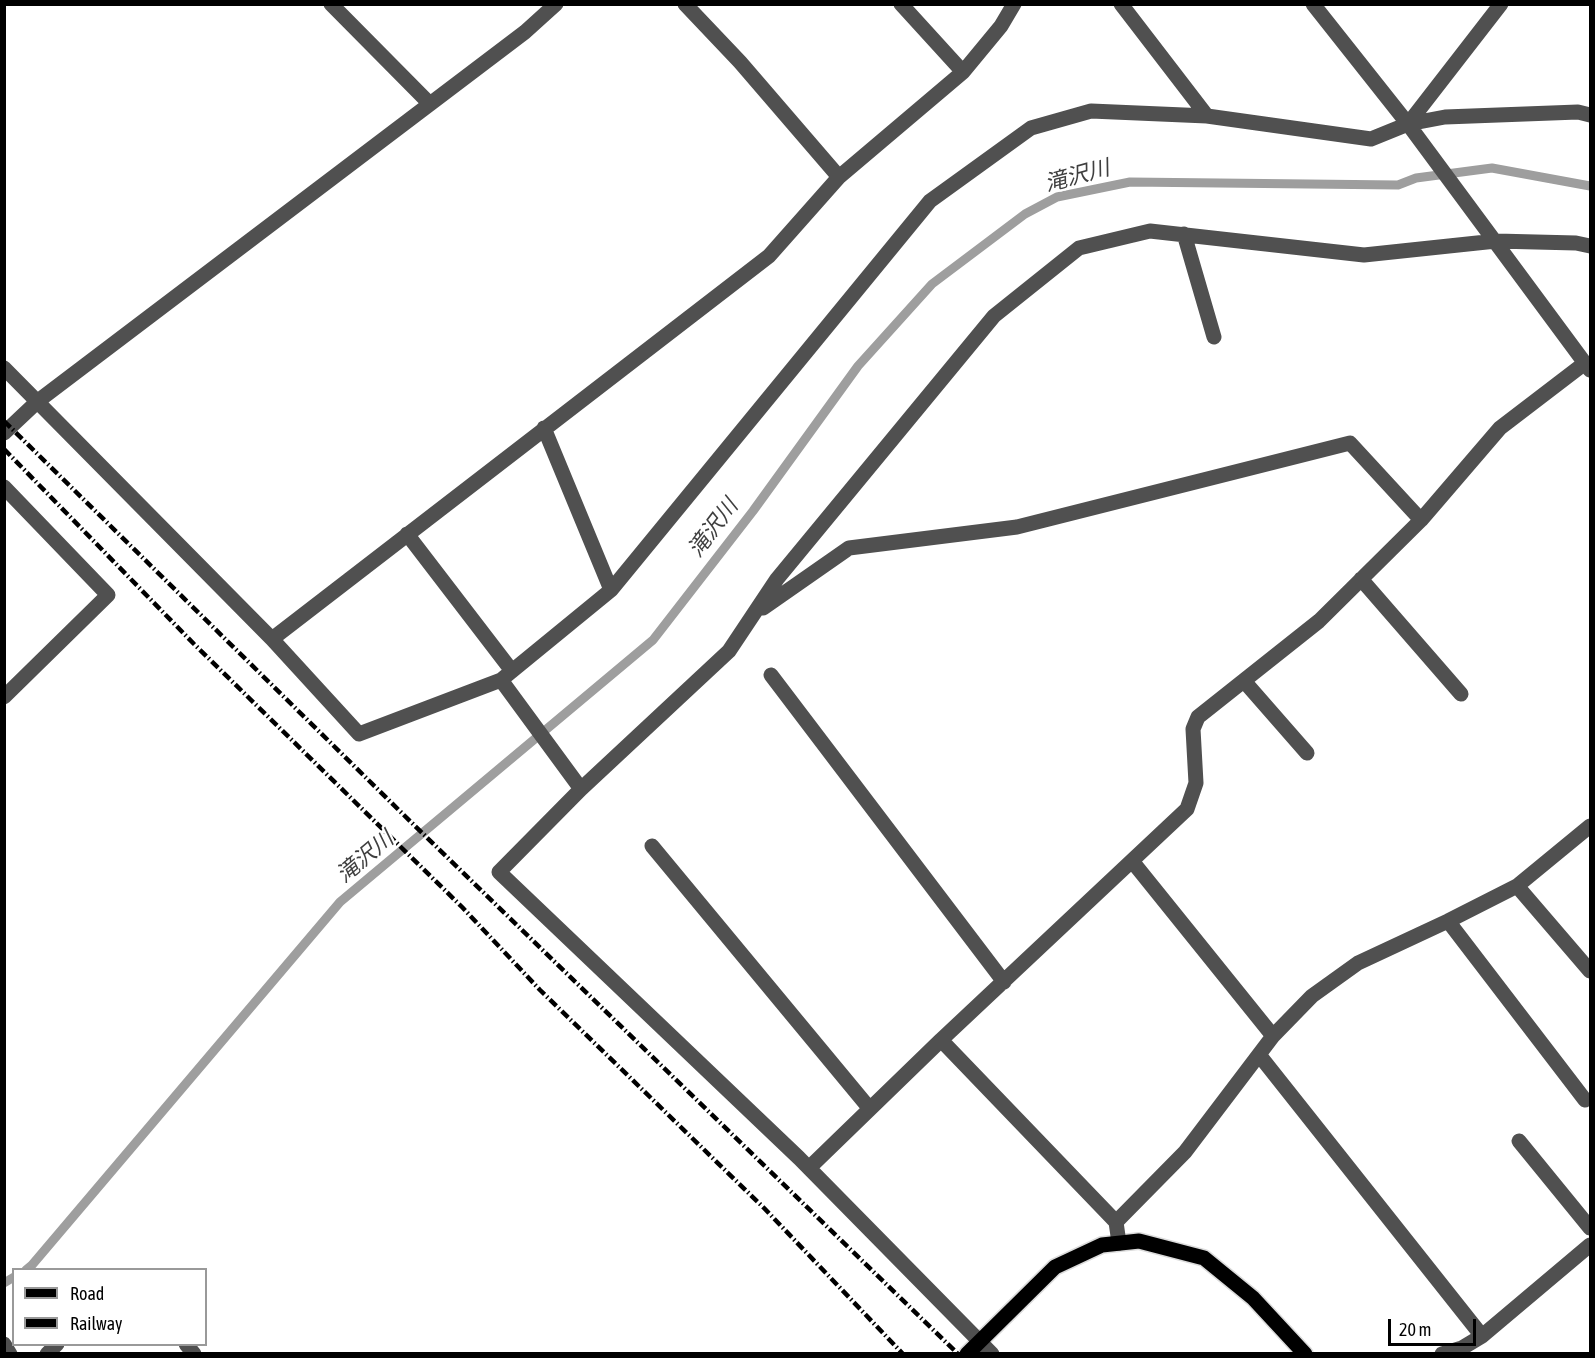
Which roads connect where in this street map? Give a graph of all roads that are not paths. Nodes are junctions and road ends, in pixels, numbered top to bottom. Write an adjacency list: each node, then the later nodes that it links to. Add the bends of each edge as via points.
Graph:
1 (331, 4): 10 (street)
2 (556, 4): 10 (street)
3 (685, 4): 14 (street)
4 (902, 4): 9 (street)
5 (1014, 4): 9 (street)
6 (1121, 4): 12 (street)
7 (1502, 4): 13 (street)
8 (1316, 6): 13 (street)
9 (963, 72): 14 (street)
10 (430, 104): 21 (street)
11 (1590, 115): 13 (street, via 1578,112 1444,117)
12 (1207, 116): 13 (street, via 1371,139); 28 (street, via 1091,111 1031,128 930,201)
13 (1408, 124): 16 (street)
14 (838, 177): 22 (street, via 769,256)
15 (1184, 234): 16 (street, via 1364,255); 18 (street); 29 (street, via 1150,231 1079,248 994,316 777,579)
16 (1496, 241): 17 (street); 19 (street)
17 (1590, 246)
18 (1215, 338)
19 (1588, 367): 25 (street, via 1500,428)
20 (4, 368): 21 (street)
21 (38, 401): 23 (street); 30 (street)
22 (544, 428): 26 (street); 28 (street)
23 (4, 433)
24 (4, 487): 35 (street, via 108,595)
25 (1421, 520): 27 (street); 29 (street, via 1350,442 1017,527 849,548)
26 (407, 534): 30 (street); 32 (street)
27 (1361, 579): 33 (street, via 1319,621); 34 (street)
28 (611, 590): 32 (street)
29 (754, 614): 37 (street, via 729,651)
30 (272, 639): 32 (street, via 359,734)
31 (771, 675): 44 (street)
32 (506, 676): 37 (street, via 530,720)
33 (1244, 681): 36 (street); 40 (street, via 1198,717 1193,729 1194,796 1187,809)
34 (1461, 694)
35 (4, 697)
36 (1307, 753)
37 (581, 789): 51 (street, via 499,872)
38 (1590, 826): 41 (street)
39 (652, 846): 49 (street)
40 (1132, 861): 44 (street); 45 (street)
41 (1517, 886): 42 (street); 43 (street)
42 (1448, 921): 45 (street, via 1358,963 1312,996); 48 (street)
43 (1590, 971)
44 (1004, 982): 46 (street)
45 (1273, 1036): 47 (street)
46 (941, 1040): 49 (street); 52 (street)
47 (1260, 1056): 52 (street, via 1185,1152); 56 (street)
48 (1585, 1100)
49 (870, 1109): 51 (street)
50 (1519, 1141): 53 (street)
51 (809, 1168): 57 (street)
52 (1116, 1222): 54 (street)
53 (1590, 1228)
54 (1119, 1243): 57 (main road, via 1102,1245 1055,1267); 62 (main road, via 1139,1241 1204,1258 1253,1298)
55 (1590, 1245): 56 (street)
56 (1482, 1336): 63 (street, via 1462,1348)
57 (980, 1341): 60 (main road); 61 (street)
58 (4, 1344): 59 (street)
59 (10, 1353)
60 (967, 1353)
61 (992, 1353)
62 (1305, 1353)
63 (1442, 1353)

